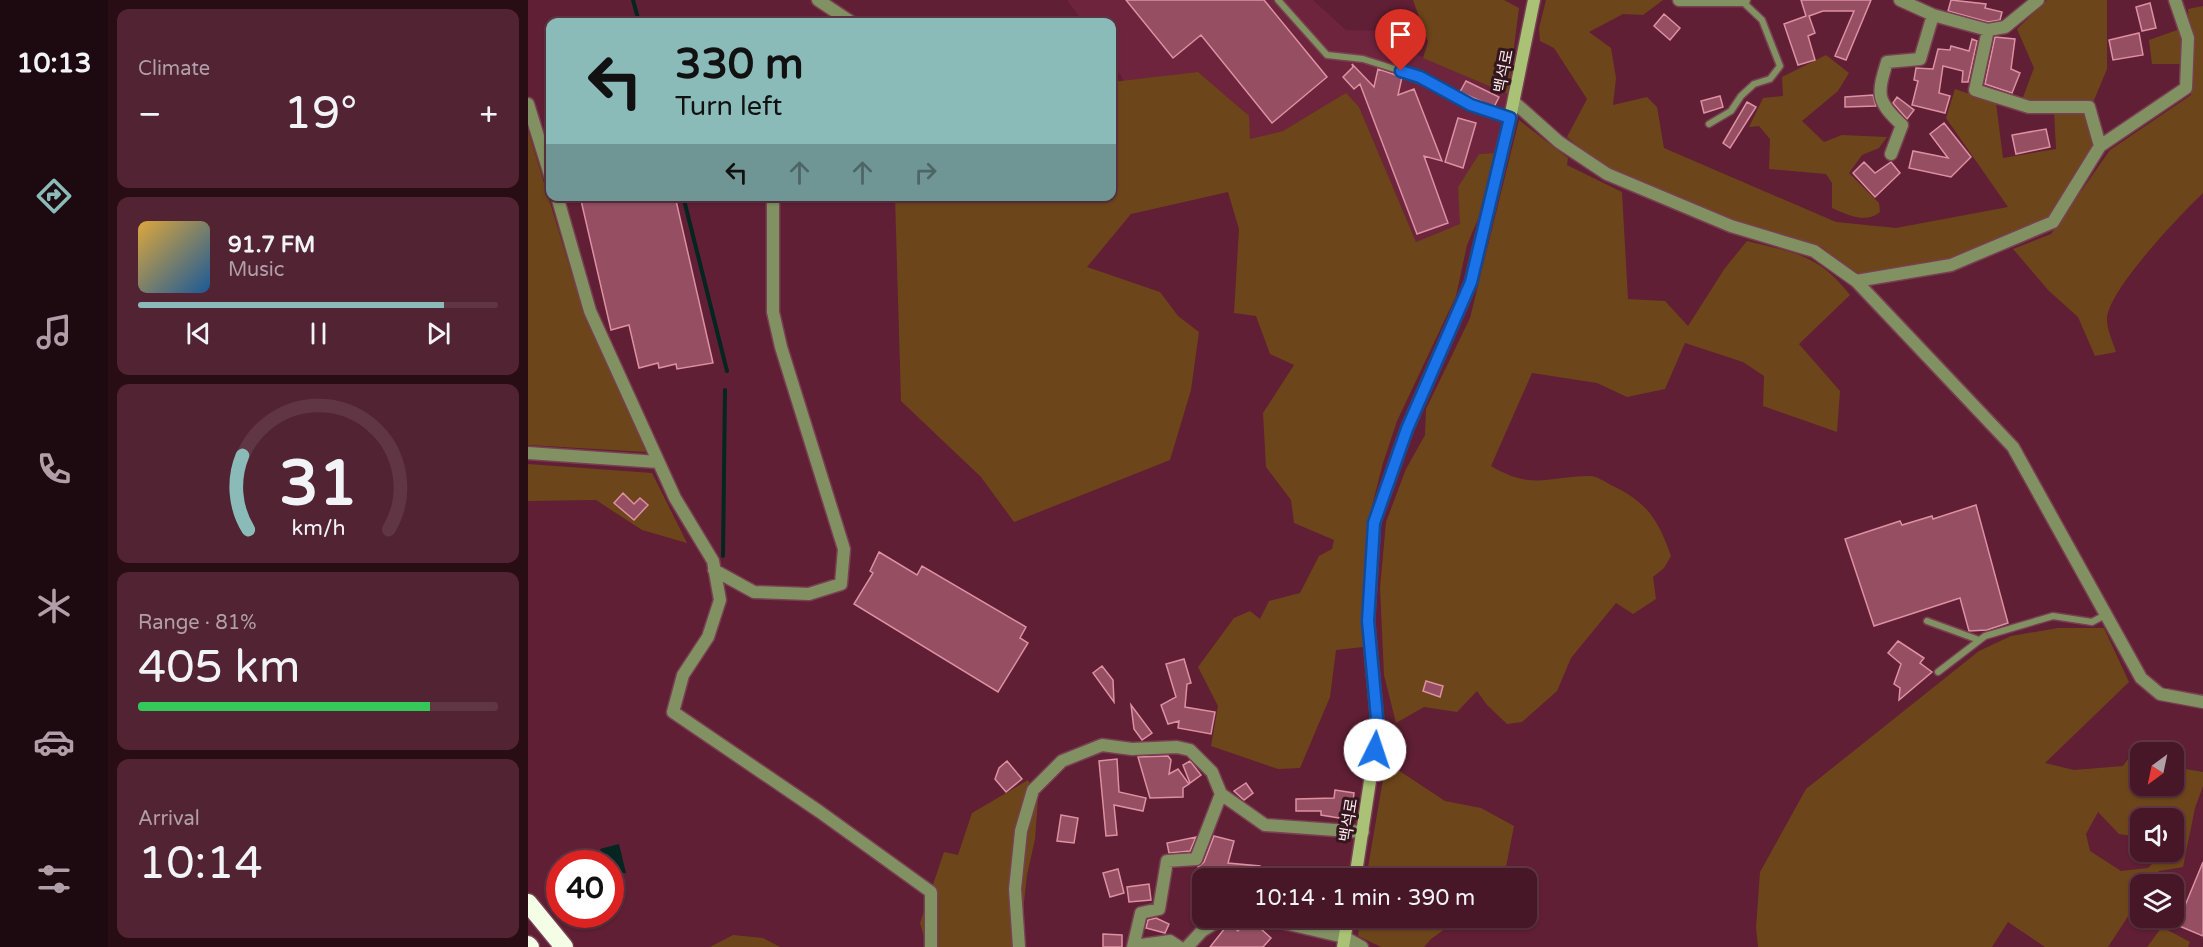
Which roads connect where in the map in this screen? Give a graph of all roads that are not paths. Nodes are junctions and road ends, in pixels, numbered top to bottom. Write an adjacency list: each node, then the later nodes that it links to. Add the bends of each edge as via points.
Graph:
1 (818, 0): 10 (street)
2 (1278, 0): 14 (lane, via 1327,55 1363,59 1420,77 1471,105)
3 (1534, 0): 12 (street, 백석로)
4 (1679, 0): 5 (street)
5 (1743, 0): 15 (lane, via 1762,20 1780,66 1770,79 1754,84 1731,111)
6 (1899, 0): 9 (street)
7 (2038, 0): 11 (street, via 2005,27)
8 (2175, 0): 16 (street, via 2188,38 2186,88)
9 (1933, 15): 11 (street); 17 (street, via 1920,59 1887,62 1880,87 1884,108 1902,124)
10 (845, 18)
11 (1988, 30): 16 (street, via 1975,90 2029,107 2089,108)
12 (1514, 102): 14 (street, 백석로); 21 (street, via 1559,142 1607,174 1731,226 1814,251)
13 (528, 104): 18 (street)
14 (1510, 118): 31 (street, 백석로, via 1471,282 1407,429 1374,523 1368,621 1378,729)
15 (1709, 124)
16 (2100, 146): 21 (street, via 2053,222 1951,265)
17 (1891, 154)
18 (546, 162)
19 (558, 201): 23 (street, via 590,311)
20 (773, 201): 24 (street, via 773,312 844,549 841,584 809,594 754,592)
21 (1856, 281): 25 (street, via 2013,447)
22 (528, 453): 23 (street)
23 (658, 462): 24 (street)
24 (714, 570): 39 (street, via 720,600 708,637 683,675 673,712 930,892)
25 (2108, 613): 27 (lane, via 2092,622 2053,616); 29 (street, via 2141,678 2160,694)
26 (1928, 621): 27 (lane)
27 (1979, 640): 28 (lane)
28 (1938, 672)
29 (2203, 702)
30 (1221, 794): 31 (street, via 1265,825); 37 (street, via 1196,859 1167,861 1159,909 1141,913); 40 (street, via 1212,772 1190,750 1177,747 1132,749 1102,745 1062,760 1033,790 1021,831 1015,889)
31 (1364, 832): 32 (street, 백석로)
32 (1357, 868)
33 (528, 903): 38 (highway)
34 (1207, 928): 42 (street)
35 (1297, 928): 36 (street)
36 (1344, 942): 43 (street)
37 (1134, 946): 41 (street, via 1170,941)
38 (564, 947)
39 (931, 947)
40 (1019, 947)
41 (1179, 947)
42 (1187, 947)
43 (1362, 947)

